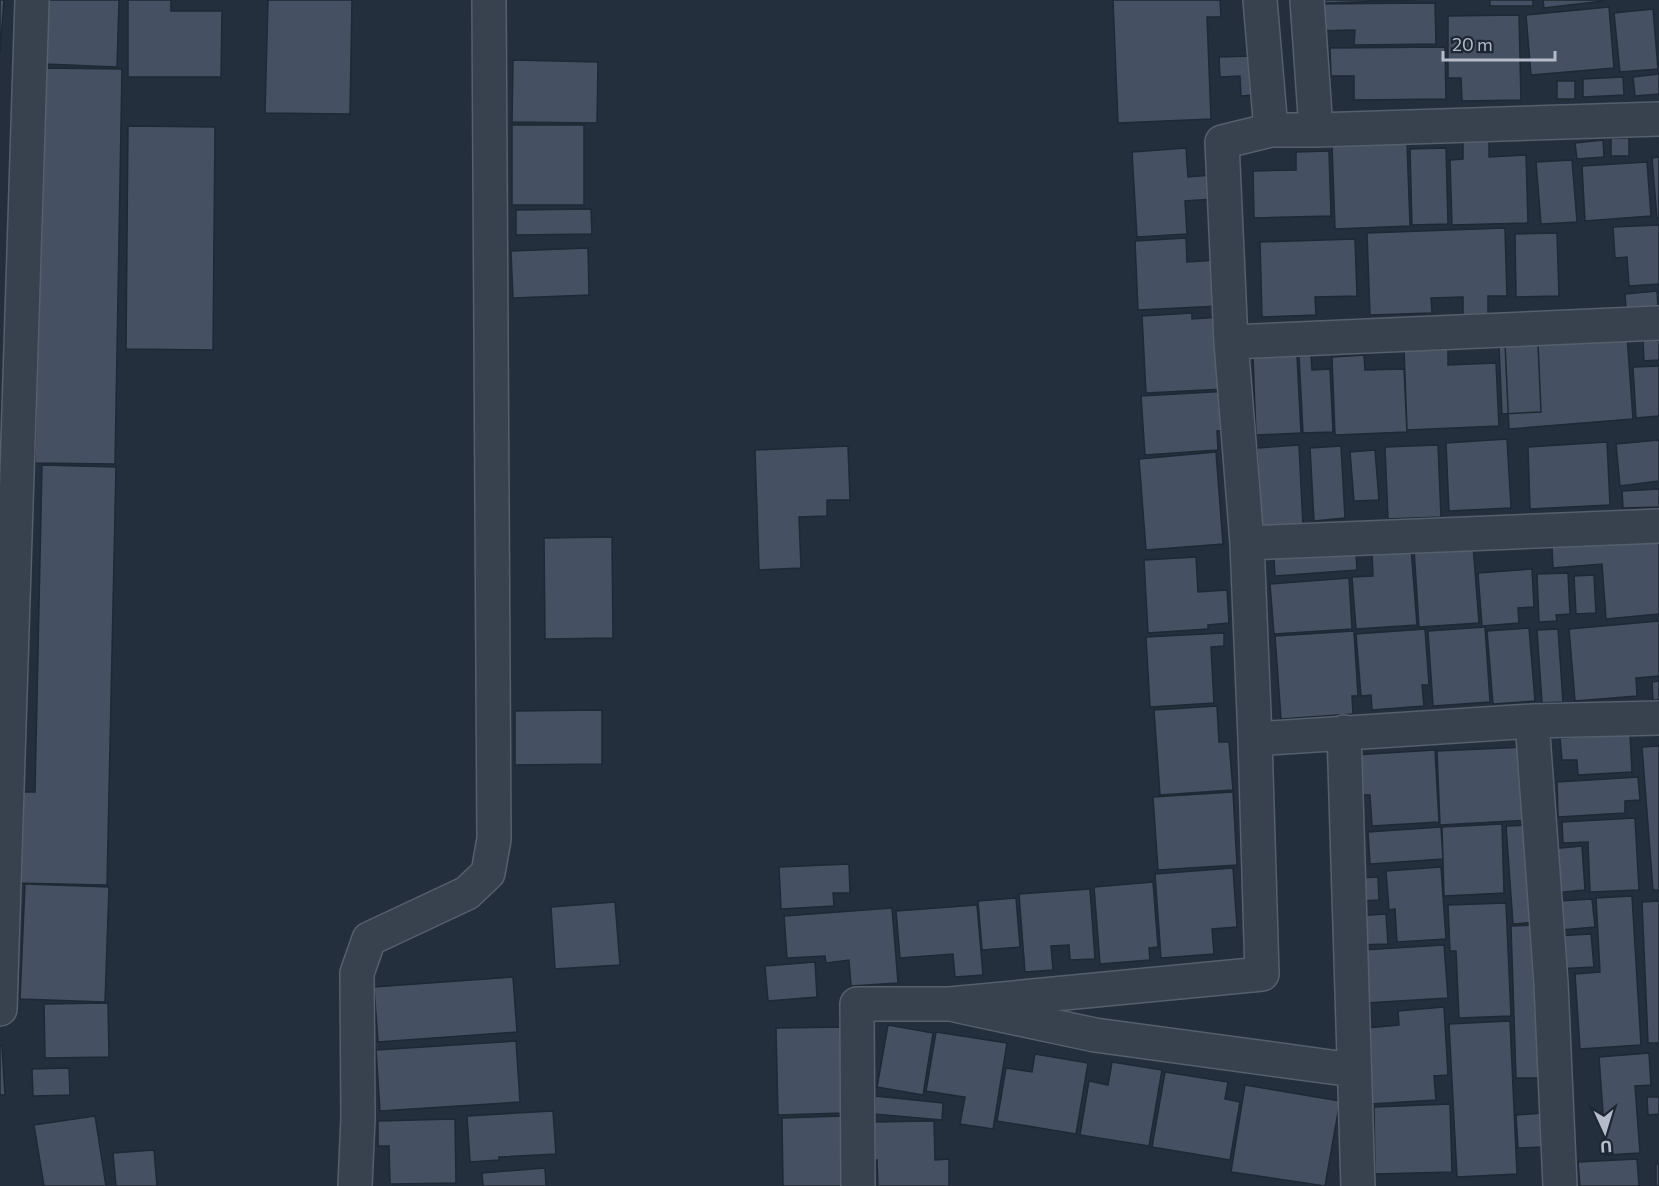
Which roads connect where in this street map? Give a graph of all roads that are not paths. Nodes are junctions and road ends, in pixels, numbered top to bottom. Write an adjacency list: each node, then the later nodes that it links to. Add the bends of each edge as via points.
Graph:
1 (33, 0): 17 (street)
2 (489, 0): 19 (street, via 494,840 488,873 467,893 369,939 357,973)
3 (1260, 0): 6 (street)
4 (1307, 0): 7 (street)
5 (1659, 119): 7 (street)
6 (1271, 130): 7 (street); 9 (street, via 1222,142)
7 (1316, 130)
8 (1659, 324): 9 (street)
9 (1231, 342): 11 (street)
10 (1659, 526): 11 (street)
11 (1247, 543): 15 (street)
12 (1659, 718): 13 (street)
13 (1532, 721): 14 (street); 22 (street, via 1551,982)
14 (1344, 732): 15 (street); 18 (street)
15 (1255, 739): 16 (street, via 1262,974)
16 (950, 1004): 18 (street, via 1095,1035); 20 (street, via 857,1004)
17 (0, 1009)
18 (1353, 1070): 21 (street)
19 (355, 1186)
20 (858, 1186)
21 (1358, 1186)
22 (1560, 1186)

